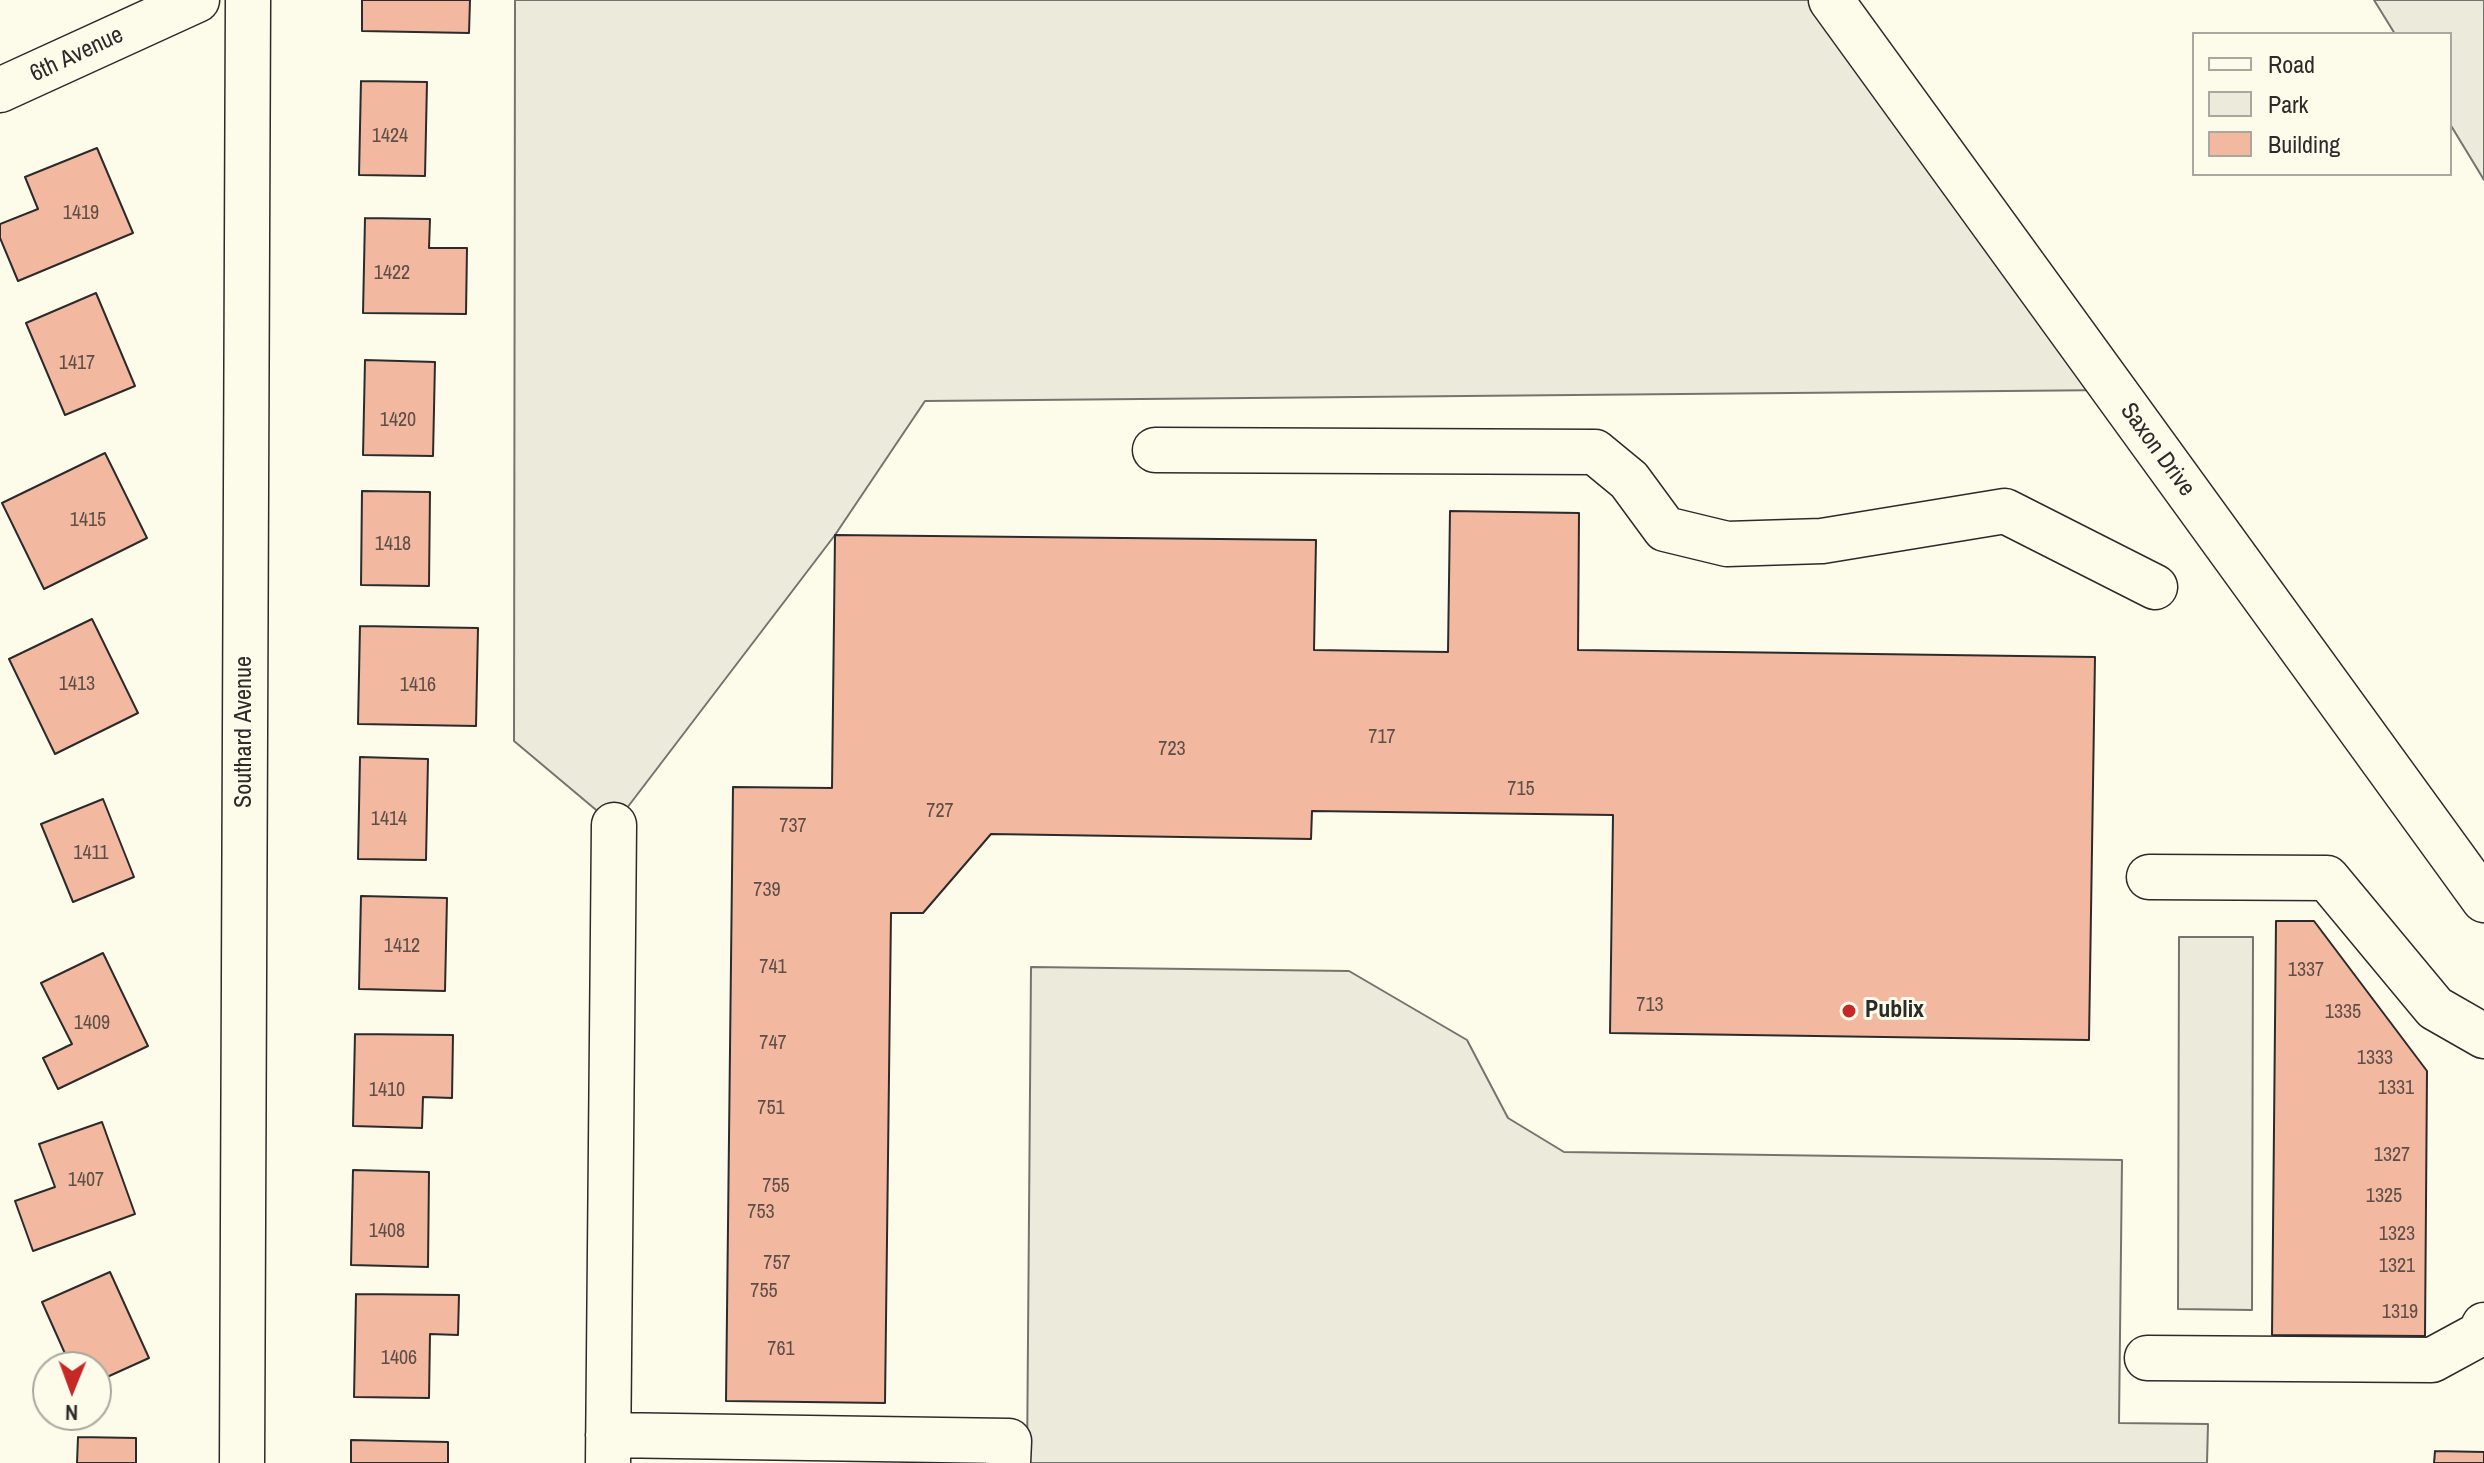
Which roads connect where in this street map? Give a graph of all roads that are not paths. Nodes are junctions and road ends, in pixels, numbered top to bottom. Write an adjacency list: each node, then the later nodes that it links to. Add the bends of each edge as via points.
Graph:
1 (197, 0): 4 (street, 6th Avenue)
2 (248, 0): 15 (street, Southard Avenue)
3 (1831, 0): 9 (street, Saxon Drive)
4 (0, 90)
5 (1155, 450): 6 (street, via 1595,452 1629,480 1665,529 1727,544 1822,541 2005,511)
6 (2155, 587)
7 (614, 825): 13 (street)
8 (2149, 877): 10 (street, via 2327,878 2435,1008)
9 (2484, 900)
10 (2484, 1036)
11 (2484, 1325): 12 (street, via 2480,1334 2432,1360)
12 (2147, 1358)
13 (608, 1449): 14 (street)
14 (752, 1450): 16 (street, via 1009,1441)
15 (242, 1463)
16 (1008, 1463)

